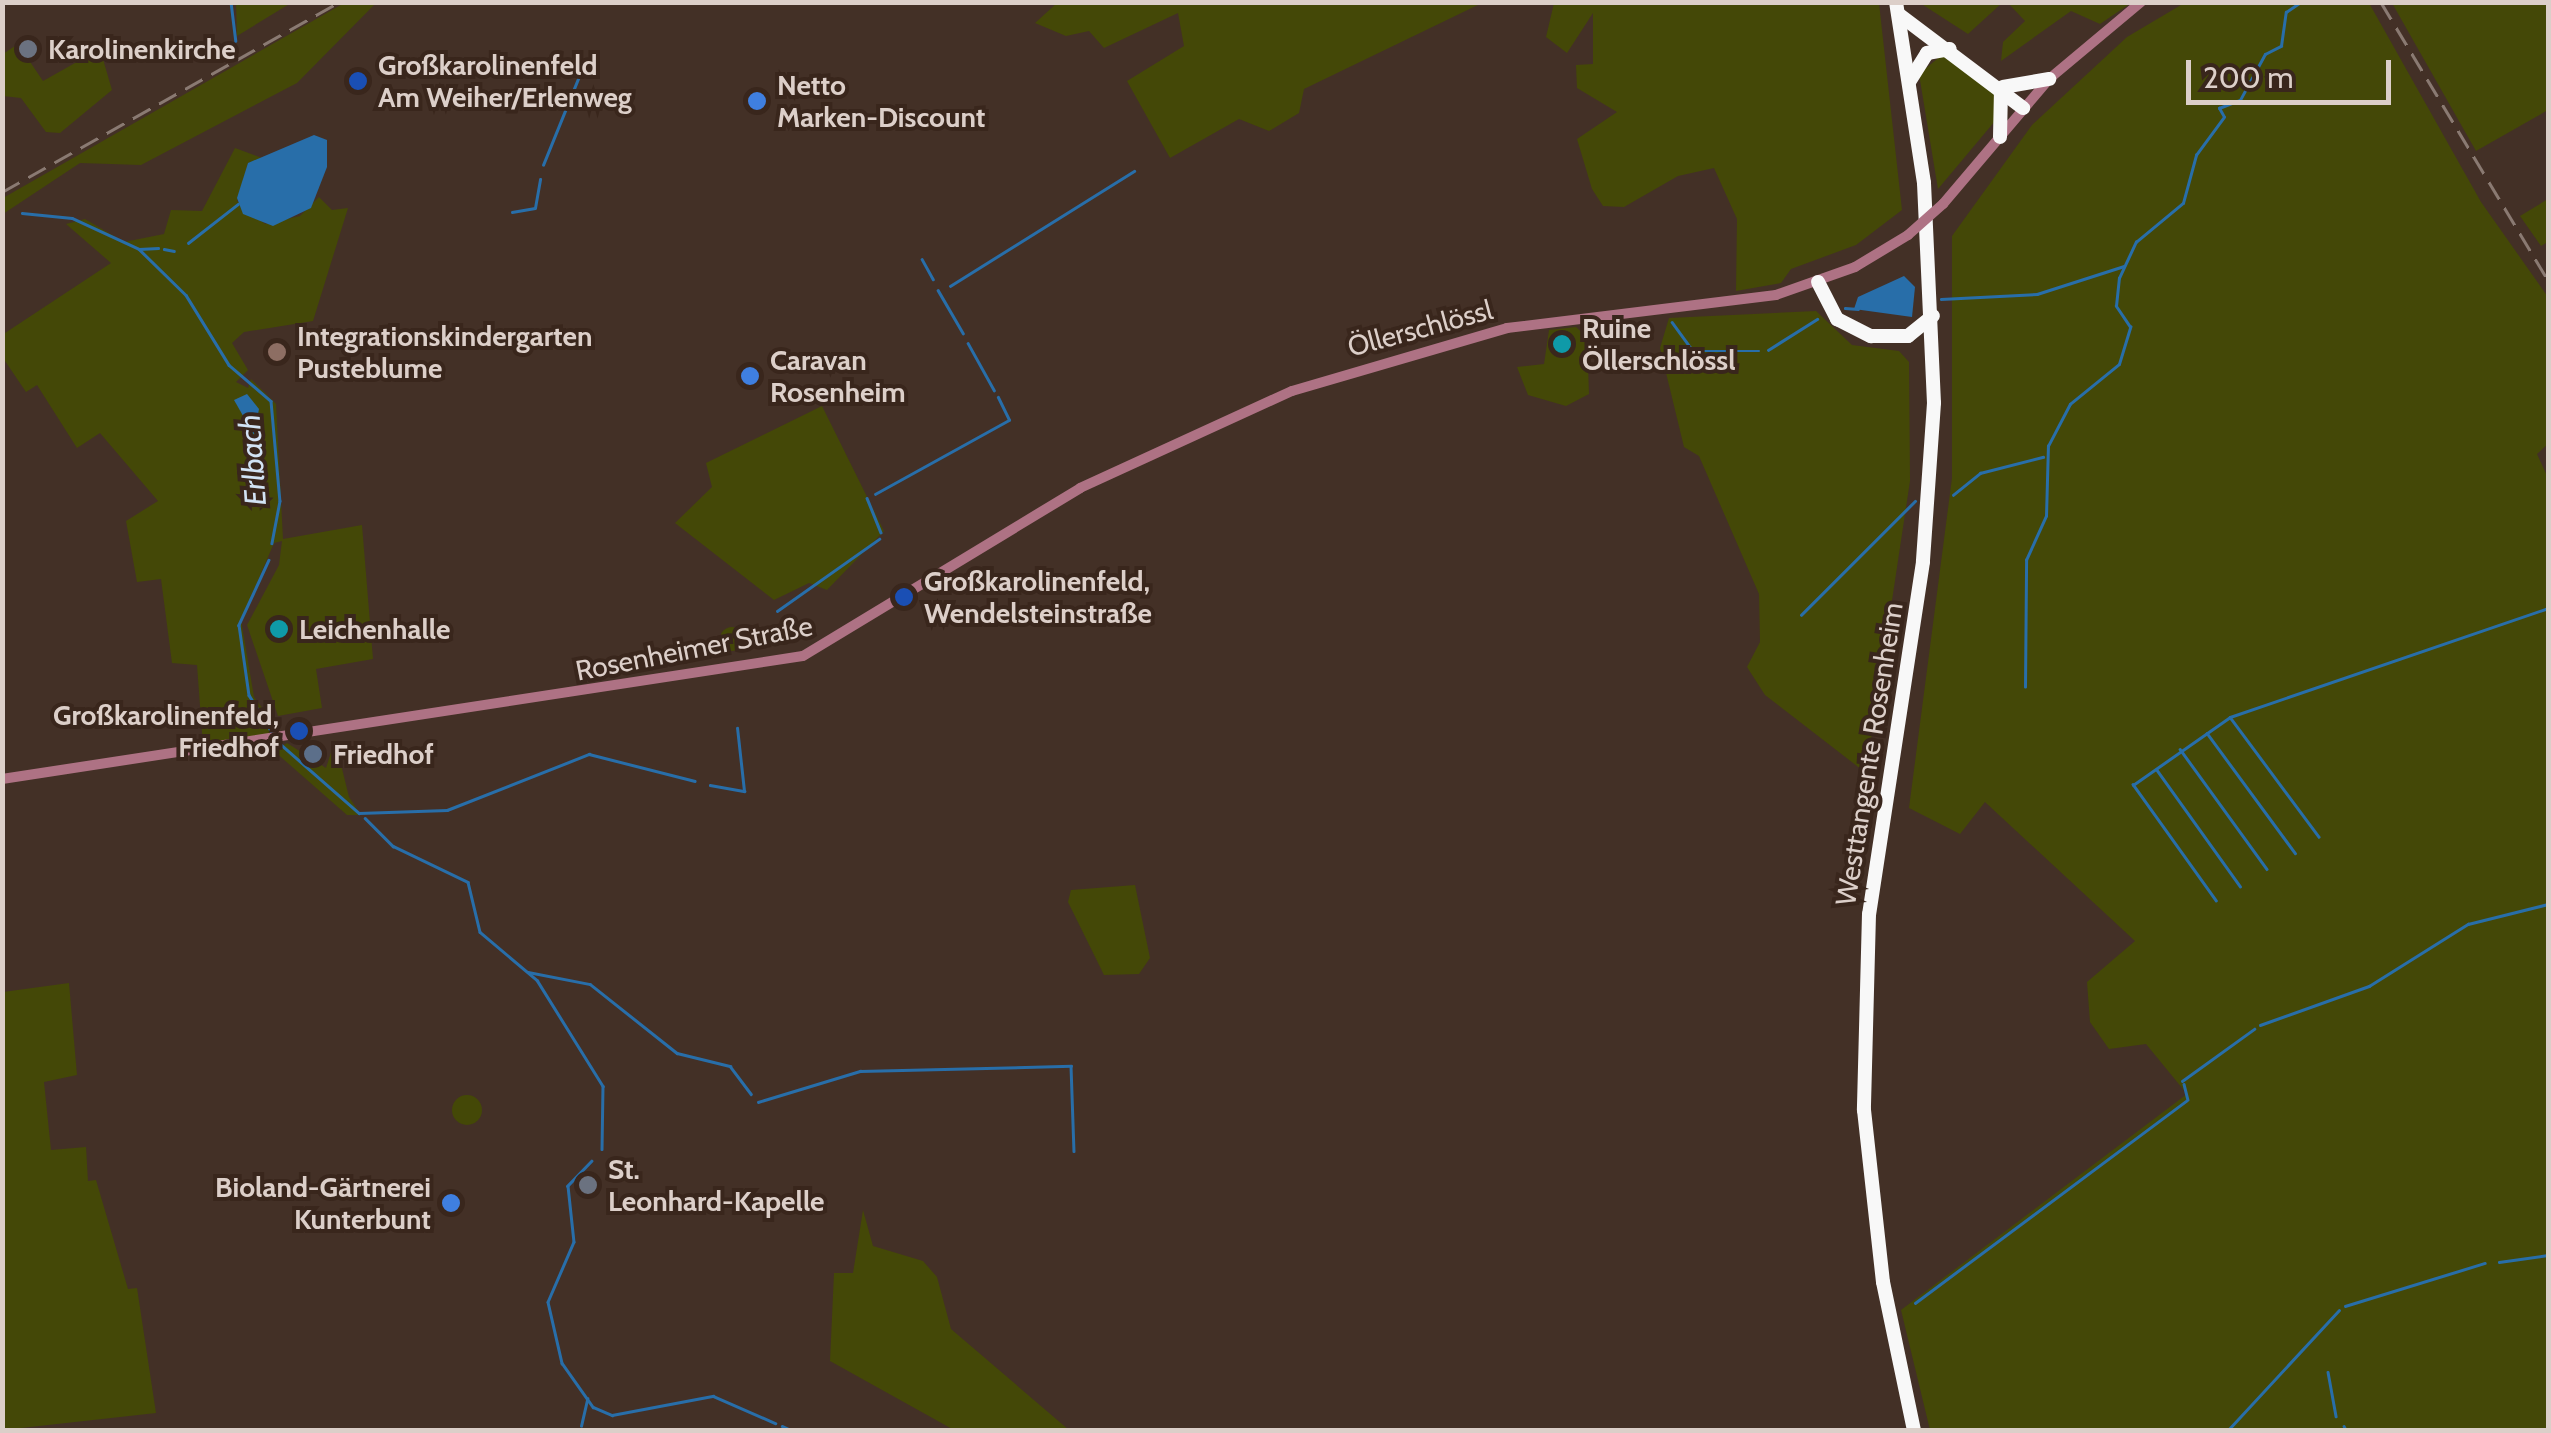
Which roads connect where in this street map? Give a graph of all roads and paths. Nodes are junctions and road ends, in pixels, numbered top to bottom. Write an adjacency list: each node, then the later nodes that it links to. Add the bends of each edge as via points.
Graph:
1 (2141, 2): 4 (street, Öllerschlössl)
2 (1897, 6): 3 (highway, via 1917,33); 5 (highway, Westtangente Rosenheim)
3 (1951, 49): 5 (highway, via 1927,53); 6 (highway)
4 (2050, 79): 6 (highway, via 2026,90); 7 (street, Öllerschlössl)
5 (1909, 82): 10 (highway, Westtangente Rosenheim)
6 (1998, 85): 7 (highway); 8 (highway, via 2006,110)
7 (2023, 108): 8 (street, Öllerschlössl)
8 (2000, 137): 9 (street, Öllerschlössl, bridge, via 1908,235)
9 (1818, 282): 11 (highway, via 1830,310 1854,330); 13 (street, Öllerschlössl, via 1418,348)
10 (1933, 316): 11 (highway); 12 (highway, Westtangente Rosenheim)
11 (1908, 336): 12 (highway)
12 (1934, 356): 15 (highway, Westtangente Rosenheim, via 1922,562 1871,896 1863,1024 1872,1197)
13 (1214, 424): 14 (street, Rosenheimer Straße, via 988,540 813,653)
14 (2, 779)
15 (1914, 1430)

